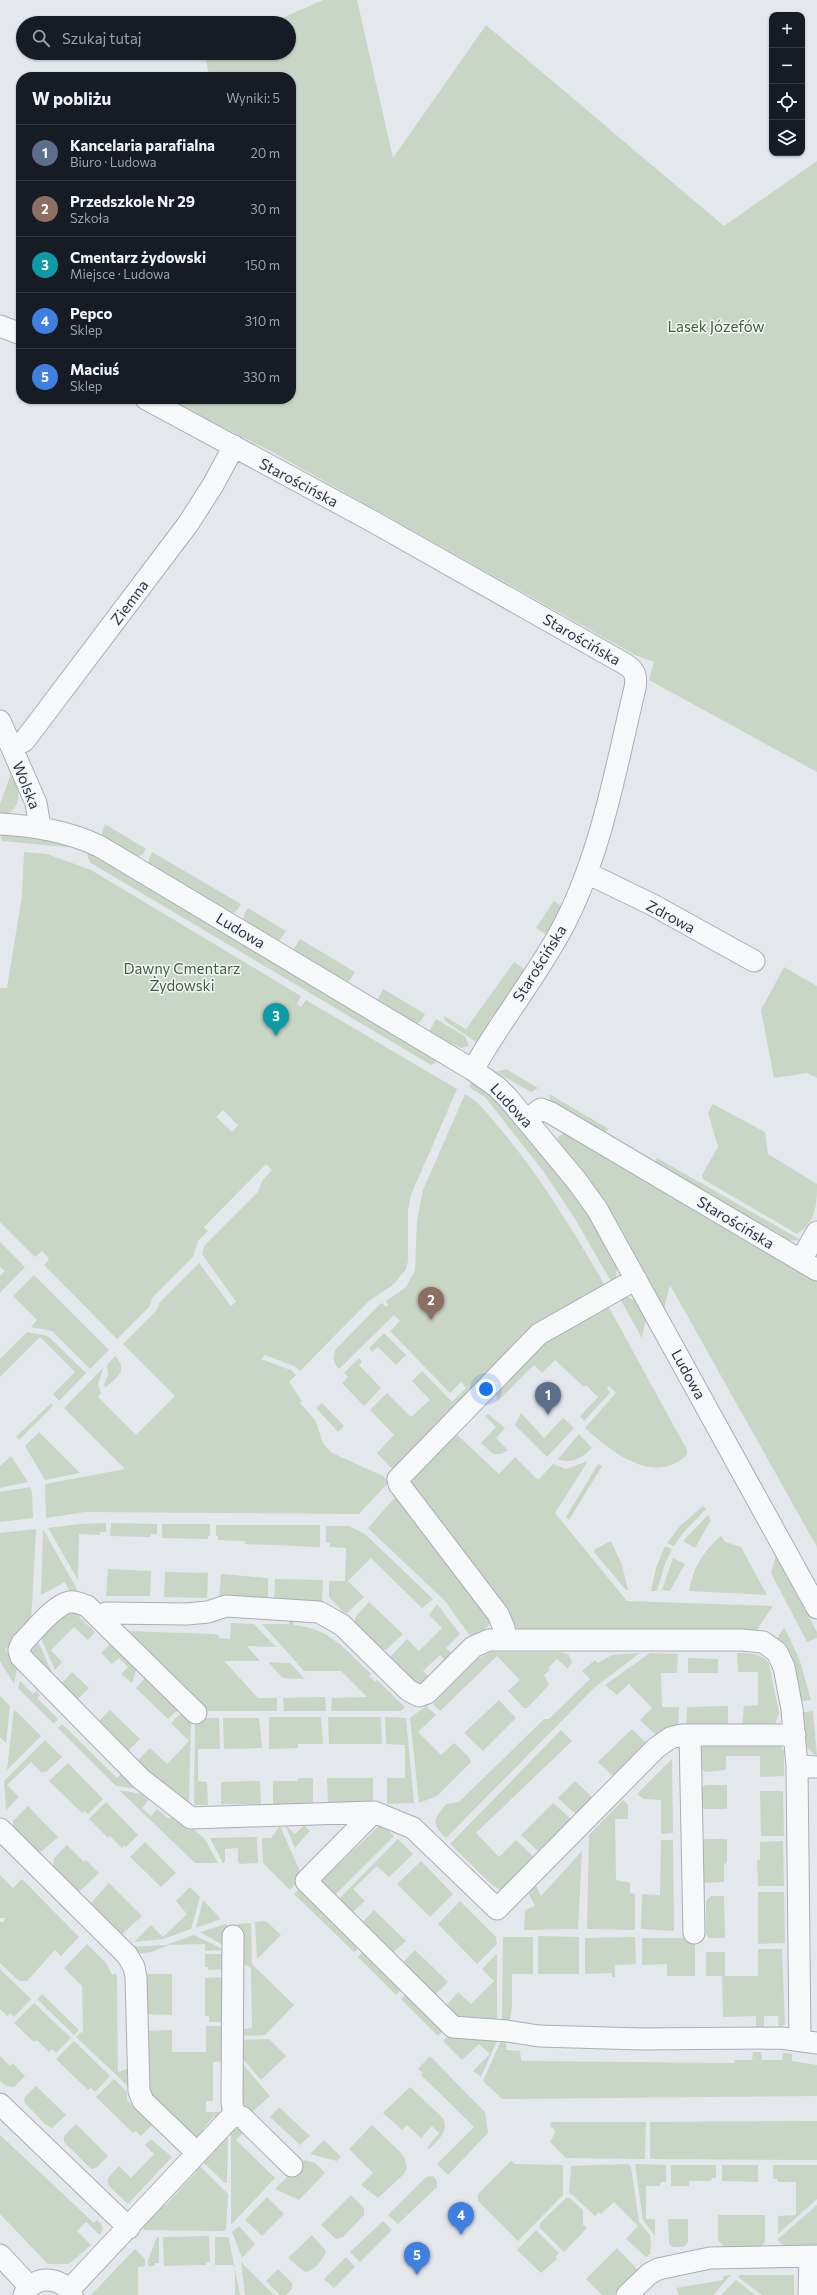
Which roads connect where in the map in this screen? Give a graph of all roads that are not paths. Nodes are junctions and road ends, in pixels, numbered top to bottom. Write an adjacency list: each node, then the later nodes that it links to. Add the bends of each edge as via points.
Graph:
1 (0, 326): 2 (street)
2 (16, 332)
3 (155, 404): 4 (street, Starościńska)
4 (234, 446): 6 (street, Ziemna, via 184,529 24,741); 9 (street, Starościńska, via 475,578 634,671 636,688 600,832)
5 (0, 721): 6 (street, Wolska)
6 (12, 748): 8 (street, Wolska, via 36,803)
7 (0, 824): 8 (street, Ludowa)
8 (40, 827): 11 (street, Ludowa, via 83,838 127,862)
9 (587, 873): 10 (street, Zdrowa, via 653,905); 11 (street, Starościńska, via 555,941)
10 (754, 962)
11 (473, 1070): 12 (street, Ludowa, via 497,1087)
12 (527, 1119): 14 (street, Starościńska, via 541,1109 551,1114); 15 (street, Ludowa, via 594,1204)
13 (817, 1232): 14 (street, Starościńska)
14 (809, 1265)
15 (636, 1279): 16 (street, Ludowa); 18 (street, via 539,1334 398,1479 399,1484 498,1614)
16 (817, 1608)
17 (98, 1616): 18 (street, via 106,1613 196,1613 226,1606 319,1612 342,1625 408,1690 419,1696 427,1693 473,1648 489,1640); 19 (street); 23 (street, via 87,1606 68,1602 51,1613 22,1643 19,1650 21,1657 141,1779 191,1818)
18 (506, 1640): 21 (street, via 583,1649 734,1640 763,1642 777,1652 784,1667)
19 (196, 1713)
20 (690, 1735): 21 (street); 23 (street, via 670,1738 656,1748 497,1909 413,1828); 25 (street)
21 (795, 1735): 22 (street)
22 (807, 1767): 27 (street)
23 (374, 1812): 27 (street, via 306,1881 453,2027 554,2036 641,2039 781,2038)
24 (0, 1829): 30 (street, via 127,1955 136,1977 139,2091 143,2101)
25 (694, 1933)
26 (232, 1936): 29 (street)
27 (808, 2042)
28 (0, 2104): 32 (street)
29 (234, 2116): 30 (street); 31 (street, via 242,2117)
30 (196, 2154): 32 (street, via 138,2215)
31 (292, 2166)
32 (129, 2228): 36 (street)
33 (0, 2255): 35 (street)
34 (813, 2256): 37 (street, via 710,2258 658,2269); 38 (street)
35 (26, 2291): 36 (street, via 46,2280 62,2284)
36 (71, 2292)
37 (627, 2295)
38 (809, 2295)

